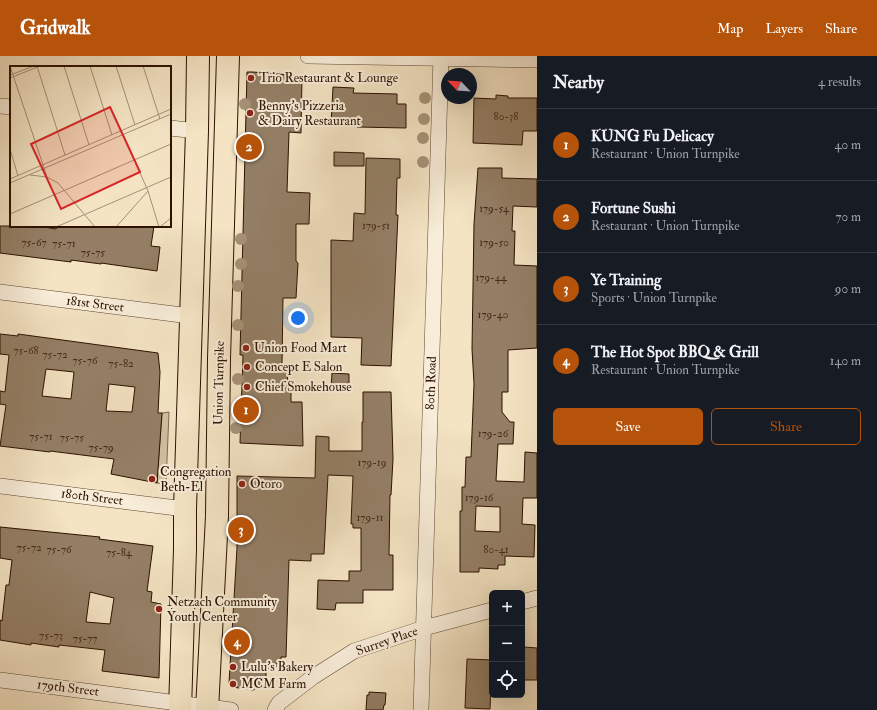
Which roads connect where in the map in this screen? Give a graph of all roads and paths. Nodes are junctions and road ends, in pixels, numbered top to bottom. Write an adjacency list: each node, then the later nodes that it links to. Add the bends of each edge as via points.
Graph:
1 (198, 56): 9 (main road)
2 (228, 56): 21 (main road, Union Turnpike, via 217,516)
3 (308, 56): 4 (street)
4 (441, 57): 5 (street); 17 (street, 80th Road)
5 (537, 60)
6 (0, 106): 7 (street)
7 (10, 107)
8 (171, 128): 9 (street)
9 (197, 131): 11 (main road)
10 (0, 292): 11 (street, 181st Street)
11 (190, 316): 13 (main road)
12 (0, 486): 13 (street, 180th Street)
13 (184, 509): 19 (main road)
14 (537, 598): 15 (street)
15 (525, 601)
16 (489, 611): 17 (street, Surrey Place)
17 (424, 628): 20 (street, Surrey Place, via 354,651 313,677); 24 (street, 80th Road)
18 (0, 680): 19 (street, 179th Street)
19 (180, 706): 21 (street, 179th Street)
20 (277, 707): 23 (street)
21 (207, 708): 22 (street, 179th Street)
22 (231, 710)
23 (264, 710)
24 (421, 710)

